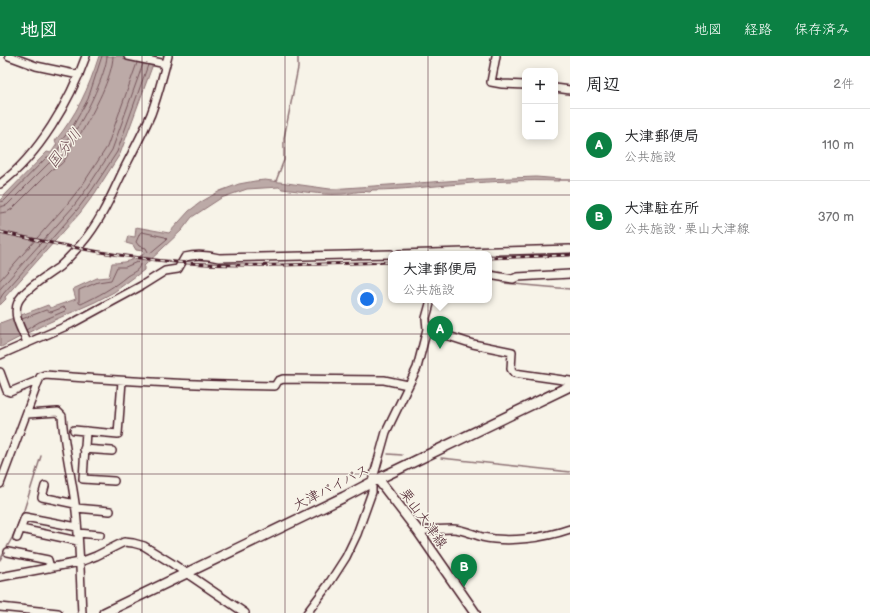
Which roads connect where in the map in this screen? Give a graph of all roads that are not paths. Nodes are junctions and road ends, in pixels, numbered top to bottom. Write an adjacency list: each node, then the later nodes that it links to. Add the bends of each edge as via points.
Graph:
1 (9, 56): 7 (street, via 36,66)
2 (86, 56): 7 (street)
3 (128, 56): 6 (street)
4 (168, 56): 6 (street)
5 (496, 56): 8 (street, via 491,82)
6 (166, 64): 19 (street, via 150,115 104,210 84,242 59,266 39,280 17,303 16,317)
7 (79, 75): 11 (street, via 63,106 37,146 10,177)
8 (522, 85)
9 (558, 88): 10 (street)
10 (570, 90)
11 (0, 184)
12 (570, 249): 13 (street)
13 (492, 251)
14 (388, 254): 19 (street, via 219,258 192,255 185,257 178,269 165,271 71,324)
15 (570, 274): 16 (street, via 513,279)
16 (492, 276)
17 (430, 303): 18 (street, via 426,318)
18 (427, 329): 24 (street, via 473,344 512,352 510,369 514,373); 25 (street, via 417,368)
19 (26, 341): 20 (street)
20 (0, 355)
21 (0, 372): 22 (street, via 7,391 10,392)
22 (40, 380): 23 (street, via 40,377 45,375); 27 (street)
23 (122, 381): 25 (street, via 275,386 283,379 384,380); 29 (street, via 118,434)
24 (570, 381)
25 (408, 385): 33 (street, via 386,432)
26 (570, 386): 33 (main road, 大津バイパス)
27 (27, 414): 34 (street); 36 (street, via 58,412 62,416)
28 (74, 430): 29 (street)
29 (86, 431): 30 (street)
30 (84, 449): 31 (street); 32 (street, via 83,479)
31 (112, 451)
32 (114, 481)
33 (375, 481): 40 (main road, 栗山大津線); 47 (main road, 大津バイパス); 54 (street, via 360,527 346,557)
34 (0, 484)
35 (45, 486): 36 (street, via 42,496)
36 (75, 506): 37 (street); 41 (street)
37 (110, 511)
38 (20, 529): 41 (street); 41 (street, via 25,517); 43 (street)
39 (570, 529): 40 (street, via 519,539 482,537 452,529)
40 (418, 531): 55 (main road, 栗山大津線)
41 (78, 534): 42 (street); 45 (street)
42 (100, 535)
43 (17, 538)
44 (8, 552): 46 (street, via 48,560)
45 (80, 562): 46 (street); 47 (street, via 124,542 133,543 144,546); 51 (street)
46 (50, 568): 48 (street)
47 (187, 574): 52 (main road, 大津バイパス); 53 (street)
48 (0, 577)
49 (0, 607): 50 (street)
50 (58, 613)
51 (82, 613)
52 (104, 613)
53 (245, 613)
54 (307, 613)
55 (475, 613)

